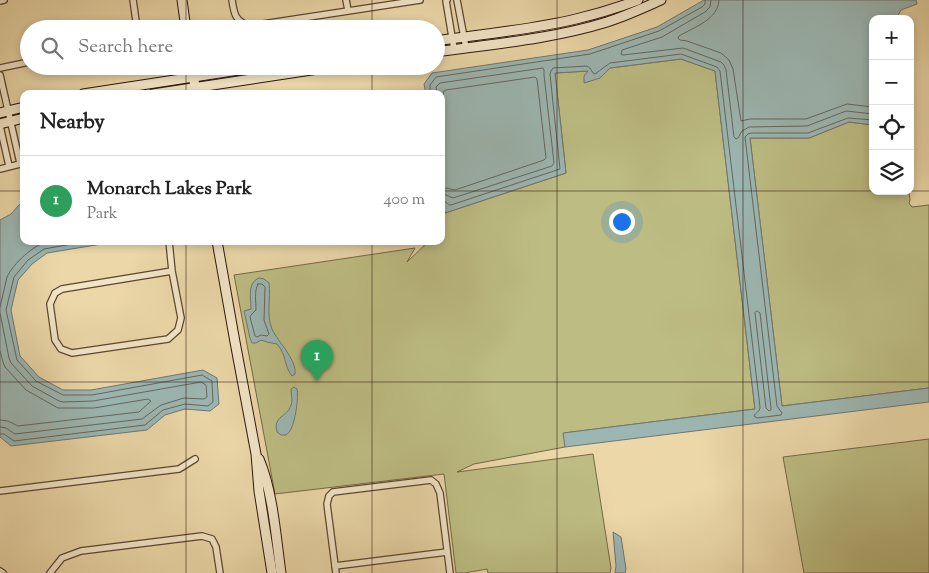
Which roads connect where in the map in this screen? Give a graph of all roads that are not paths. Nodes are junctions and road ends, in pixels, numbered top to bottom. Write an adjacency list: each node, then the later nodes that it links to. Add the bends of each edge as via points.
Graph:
1 (4, 0): 11 (street)
2 (133, 0): 16 (street)
3 (182, 0): 17 (street)
4 (232, 0): 18 (street)
5 (346, 0): 14 (street)
6 (420, 0): 14 (street)
7 (447, 0): 13 (street)
8 (457, 0): 12 (street)
9 (638, 0): 15 (street)
10 (661, 0): 23 (street, via 608,22)
11 (0, 1)
12 (459, 8): 13 (street); 20 (street)
13 (447, 9): 21 (street)
14 (348, 10): 19 (street)
15 (589, 16): 20 (street, via 537,27); 23 (street, via 588,22 538,32)
16 (136, 20)
17 (185, 20)
18 (239, 20)
19 (287, 20)
20 (463, 36): 21 (street); 24 (street)
21 (452, 38): 22 (street); 25 (street)
22 (445, 39)
23 (526, 39): 24 (street)
24 (466, 48): 25 (street)
25 (454, 49): 26 (street)
26 (445, 50)
27 (20, 64): 28 (street)
28 (0, 68)
29 (206, 75): 32 (street)
30 (285, 75): 34 (street)
31 (0, 76): 36 (street)
32 (193, 77): 33 (street); 34 (street)
33 (109, 90)
34 (196, 90)
35 (20, 108): 36 (street)
36 (4, 112): 38 (street)
37 (20, 119): 38 (street)
38 (10, 122): 39 (street); 40 (street)
39 (0, 125): 42 (street)
40 (20, 156)
41 (20, 163): 42 (street)
42 (9, 166): 43 (street)
43 (0, 169)
44 (169, 245): 46 (street)
45 (218, 245): 47 (street)
46 (172, 271): 46 (street, via 62,289 54,294 50,304 55,340 61,349 72,353 168,339 178,330 181,318)
47 (256, 454): 54 (street); 55 (street, via 269,489)
48 (194, 459): 49 (street, via 179,469)
49 (0, 491)
50 (447, 552): 51 (street); 51 (street, via 440,493 431,480 333,492 326,504); 57 (street)
51 (335, 566): 56 (street)
52 (50, 573): 53 (street, via 62,558 81,551 202,536 212,539 216,547)
53 (220, 573)
54 (272, 573)
55 (281, 573)
56 (336, 573)
57 (450, 573)

